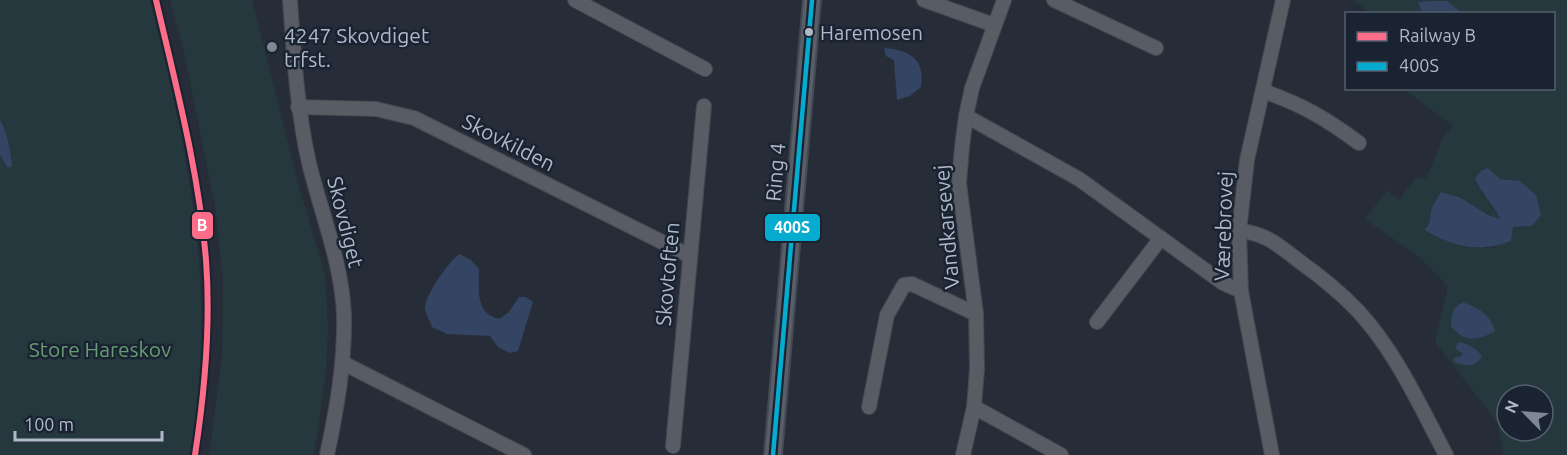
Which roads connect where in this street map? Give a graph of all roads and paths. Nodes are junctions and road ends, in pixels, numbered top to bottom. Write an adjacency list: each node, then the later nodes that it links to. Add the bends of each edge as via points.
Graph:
1 (290, 0): 13 (street, Skovdiget)
2 (574, 0): 10 (street)
3 (812, 0): 28 (main road, Ring 4)
4 (924, 0): 8 (street)
5 (1004, 0): 8 (street, Vandkarsevej)
6 (1054, 0): 9 (street)
7 (1283, 0): 11 (street, Værebrovej)
8 (994, 25): 14 (street, Vandkarsevej)
9 (1156, 48)
10 (705, 69)
11 (1263, 91): 15 (street, via 1323,117); 16 (street, Værebrovej, via 1247,160)
12 (704, 106): 18 (street, Skovtoften)
13 (298, 107): 18 (street, Skovkilden, via 376,109 414,118); 22 (street, Skovdiget, via 339,273 344,314)
14 (966, 116): 17 (street, via 1079,179); 20 (street, Vandkarsevej, via 959,183)
15 (1359, 143)
16 (1239, 231): 19 (street, Værebrovej); 32 (street, via 1256,232 1273,241 1358,311 1382,340)
17 (1161, 238): 19 (street, via 1223,283); 21 (street)
18 (690, 256): 25 (street, Skovtoften)
19 (1241, 291): 31 (street, Værebrovej)
20 (976, 314): 23 (street, via 912,284 904,285 887,315); 24 (street, Vandkarsevej)
21 (1097, 322)
22 (343, 363): 26 (street, Skovdiget); 27 (street)
23 (869, 407)
24 (974, 407): 29 (street, Vandkarsevej); 30 (street)
25 (673, 446)
26 (327, 455)
27 (525, 455)
28 (773, 455)
29 (963, 455)
30 (1061, 455)
31 (1272, 455)
32 (1446, 455)

